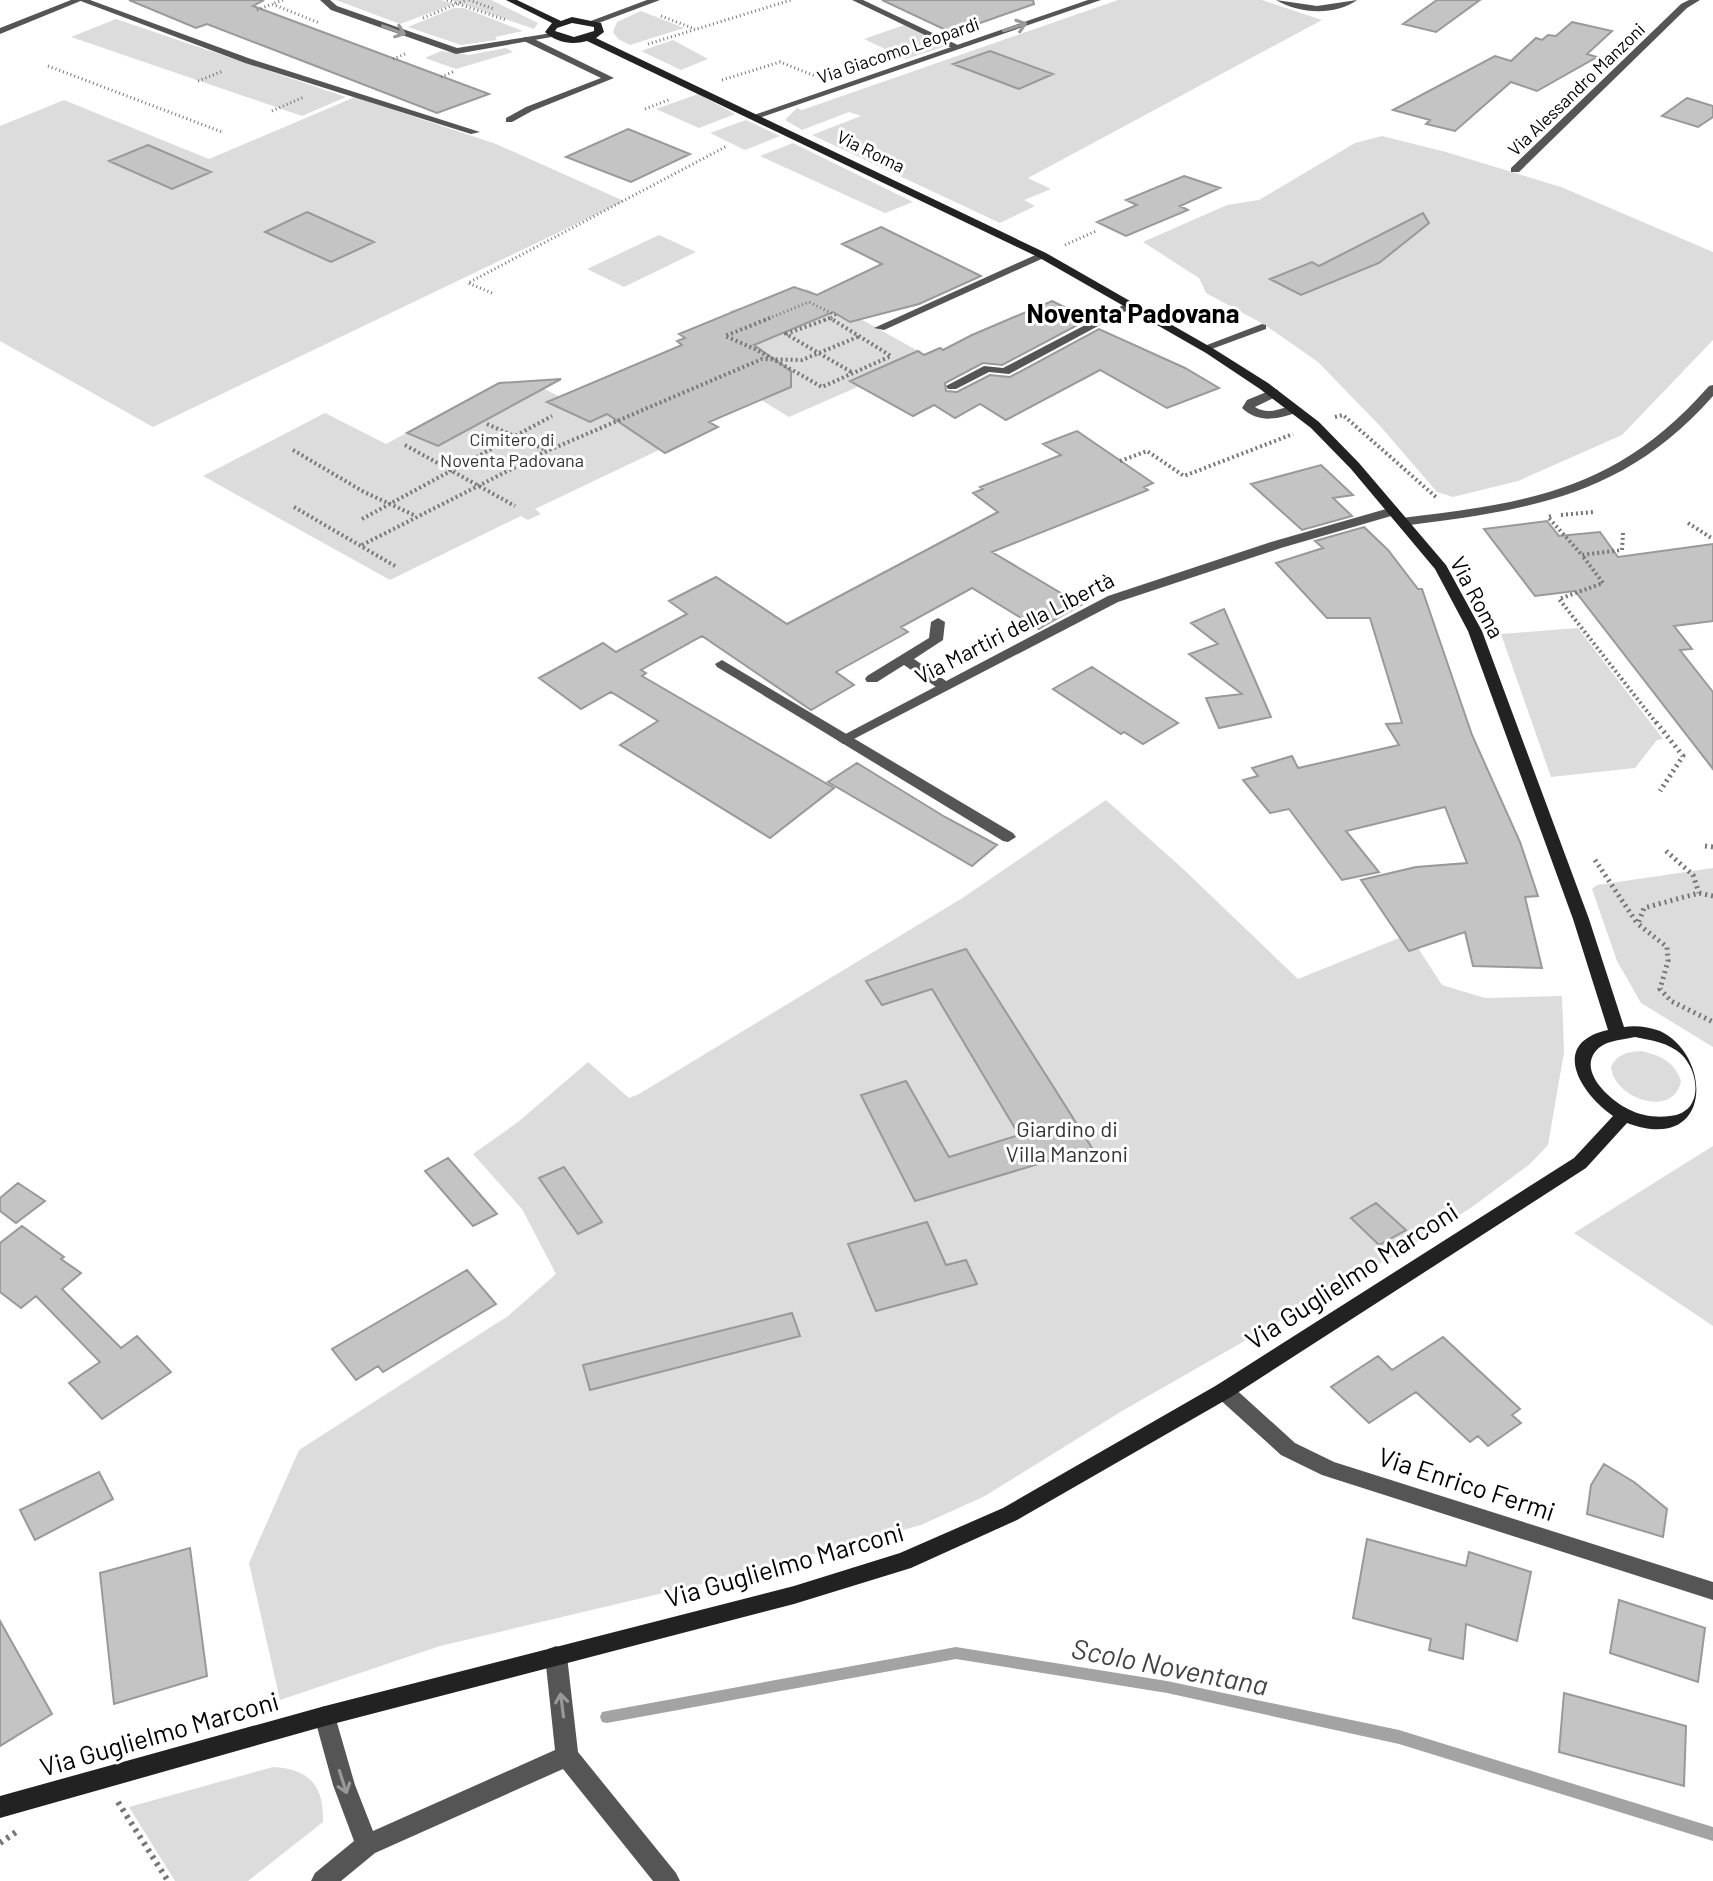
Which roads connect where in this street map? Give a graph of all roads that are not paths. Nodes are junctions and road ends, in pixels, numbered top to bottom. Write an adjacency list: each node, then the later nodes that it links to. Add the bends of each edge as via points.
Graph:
1 (81, 0): 12 (street); 19 (street, via 210,48)
2 (324, 0): 15 (street, one-way to 15, via 442,48 471,50)
3 (510, 0): 11 (street)
4 (656, 0): 10 (street)
5 (856, 0): 16 (street)
6 (1097, 0): 16 (street, Via Giacomo Leopardi, one-way to 6)
7 (1280, 0): 8 (street, via 1326,10)
8 (1353, 0)
9 (1696, 0): 20 (street, Via Alessandro Manzoni)
10 (593, 22): 11 (street); 14 (street, via 599,32)
11 (559, 23): 13 (street, via 550,29)
12 (0, 31)
13 (552, 36): 14 (street, Via Roma); 15 (street)
14 (589, 38): 17 (street, Via Roma)
15 (527, 39): 18 (street, via 609,78)
16 (957, 47): 17 (street, Via Giacomo Leopardi)
17 (756, 116): 21 (street, Via Roma)
18 (509, 120)
19 (475, 132)
20 (1515, 170)
21 (1042, 255): 22 (street, Via Roma); 24 (street)
22 (1133, 304): 25 (street, Via Roma); 26 (street, via 1005,372 988,368)
23 (1262, 327): 25 (street)
24 (880, 328)
25 (1205, 348): 28 (street, Via Roma)
26 (952, 386)
27 (1713, 389): 30 (street, Via Martiri della Libertà, via 1665,439 1565,492 1490,511)
28 (1274, 393): 29 (street, Via Roma); 29 (street, via 1248,408 1262,417)
29 (1294, 409): 30 (street, Via Roma)
30 (1398, 516): 35 (street, Via Martiri della Libertà, via 1276,545 1113,599); 38 (street, Via Roma, via 1441,568 1475,631)
31 (938, 622): 32 (street, via 936,640)
32 (904, 659): 34 (street); 35 (street)
33 (722, 664): 36 (street)
34 (872, 679)
35 (944, 686): 36 (street, Via Martiri della Libertà)
36 (843, 739): 37 (street)
37 (1008, 837)
38 (1617, 1032): 39 (street, via 1671,1040 1700,1061); 40 (street, via 1588,1047 1583,1075 1605,1104)
39 (1712, 1089): 40 (street, via 1706,1105 1683,1120 1648,1123)
40 (1624, 1115): 41 (street, Via Guglielmo Marconi, via 1580,1163)
41 (1224, 1391): 42 (street, Via Enrico Fermi, via 1288,1449 1329,1469); 43 (street, Via Guglielmo Marconi, via 1010,1514 904,1561)
42 (1713, 1591)
43 (556, 1656): 44 (street, Via Guglielmo Marconi); 45 (street, one-way to 43)
44 (325, 1716): 46 (street, Via Guglielmo Marconi); 47 (street, one-way to 47)
45 (567, 1756): 47 (street); 49 (street)
46 (0, 1807)
47 (367, 1845): 48 (street)
48 (323, 1881)
49 (668, 1881)

